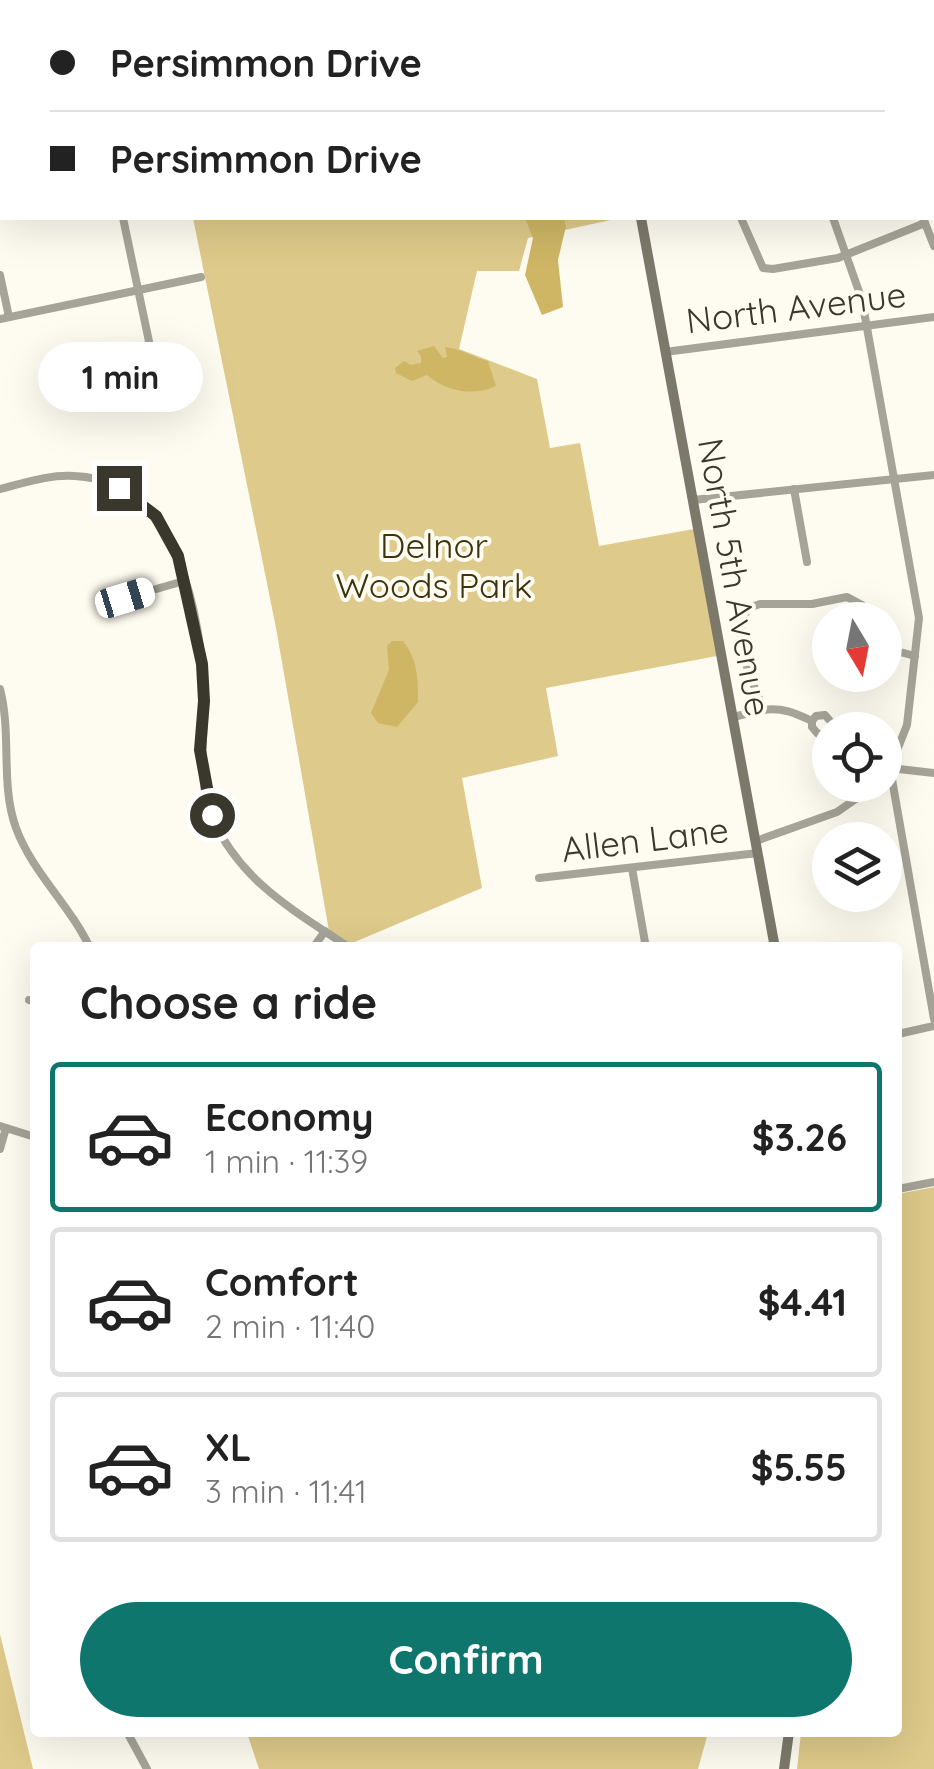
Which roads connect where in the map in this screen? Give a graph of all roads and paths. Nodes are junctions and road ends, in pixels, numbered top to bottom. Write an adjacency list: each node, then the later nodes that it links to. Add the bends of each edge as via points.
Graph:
1 (123, 220): 10 (street)
2 (641, 220): 14 (main road, North 5th Avenue)
3 (742, 220): 7 (street, via 762,268)
4 (834, 220): 7 (street)
5 (924, 220): 6 (street); 7 (street)
6 (934, 246)
7 (847, 253): 13 (street)
8 (0, 275): 12 (street)
9 (201, 277): 10 (street)
10 (138, 290): 12 (street); 15 (street)
11 (934, 317): 13 (street, North Avenue)
12 (4, 318)
13 (866, 327): 14 (street, North Avenue); 17 (street)
14 (666, 352): 20 (main road, North 5th Avenue)
15 (164, 408)
16 (934, 475): 17 (street)
17 (892, 479): 19 (street); 28 (street, via 919,618)
18 (0, 489): 22 (street, via 76,476 119,488 156,516)
19 (794, 489): 20 (street); 21 (street)
20 (693, 500): 31 (main road, North 5th Avenue)
21 (807, 562)
22 (184, 581): 23 (street); 41 (street, via 202,664 200,750 212,815 260,886)
23 (125, 598)
24 (822, 602): 25 (street)
25 (856, 602)
26 (812, 604): 30 (street, via 760,604 742,620 740,641)
27 (902, 653): 28 (street)
28 (915, 656): 33 (street)
29 (0, 690): 42 (street, via 15,826)
30 (763, 710): 31 (street); 32 (street, via 777,708)
31 (732, 717): 38 (main road, North 5th Avenue)
32 (812, 721)
33 (902, 738)
34 (902, 772): 35 (street)
35 (934, 773)
36 (851, 802): 38 (street, Allen Lane)
37 (893, 802): 47 (street)
38 (757, 847): 39 (street, Allen Lane); 46 (main road, North 5th Avenue)
39 (632, 868): 40 (street, Allen Lane); 45 (street)
40 (539, 878)
41 (324, 930): 43 (street); 44 (street)
42 (87, 942)
43 (317, 942)
44 (341, 942)
45 (645, 942)
46 (774, 942)
47 (934, 1023): 48 (street)
48 (902, 1033)
49 (3, 1127): 50 (street); 51 (street)
50 (30, 1135)
51 (0, 1149)
52 (934, 1182): 53 (street)
53 (902, 1188)
54 (130, 1737): 56 (street)
55 (788, 1737): 57 (main road)
56 (147, 1769)
57 (784, 1769)

